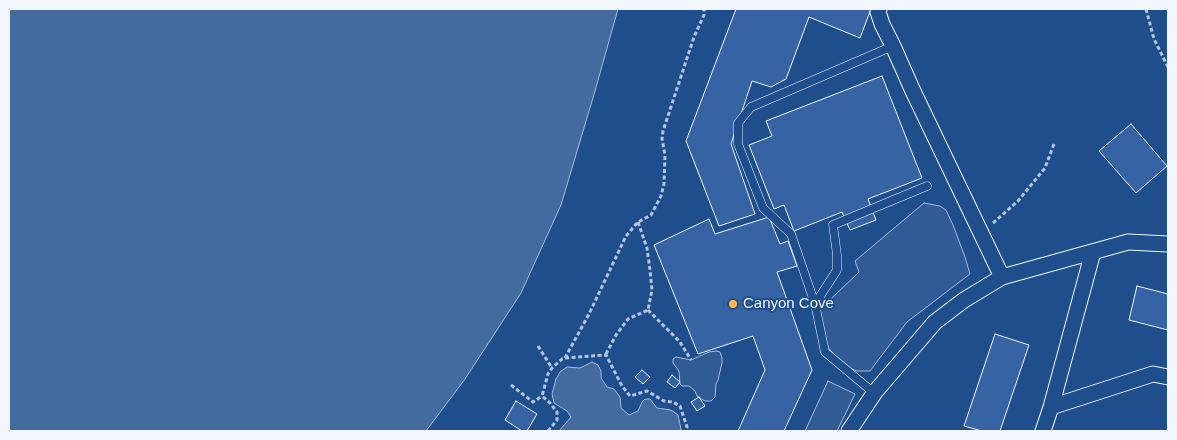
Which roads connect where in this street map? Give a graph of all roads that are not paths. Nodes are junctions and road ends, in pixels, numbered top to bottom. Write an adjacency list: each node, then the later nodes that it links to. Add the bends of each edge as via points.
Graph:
1 (879, 9): 2 (street, via 882,24)
2 (893, 46): 6 (street); 7 (lane, via 751,107 738,122 738,144 763,208 791,234)
3 (927, 186): 7 (lane, via 833,225 837,270)
4 (1168, 244): 5 (street, via 1128,242)
5 (1093, 252): 6 (street); 10 (street)
6 (1002, 277): 9 (street, via 935,322)
7 (816, 304): 9 (lane, via 826,352)
8 (1168, 376): 10 (street, via 1153,374)
9 (874, 393): 11 (street)
10 (1051, 407): 12 (street)
11 (849, 431)
12 (1043, 431)

